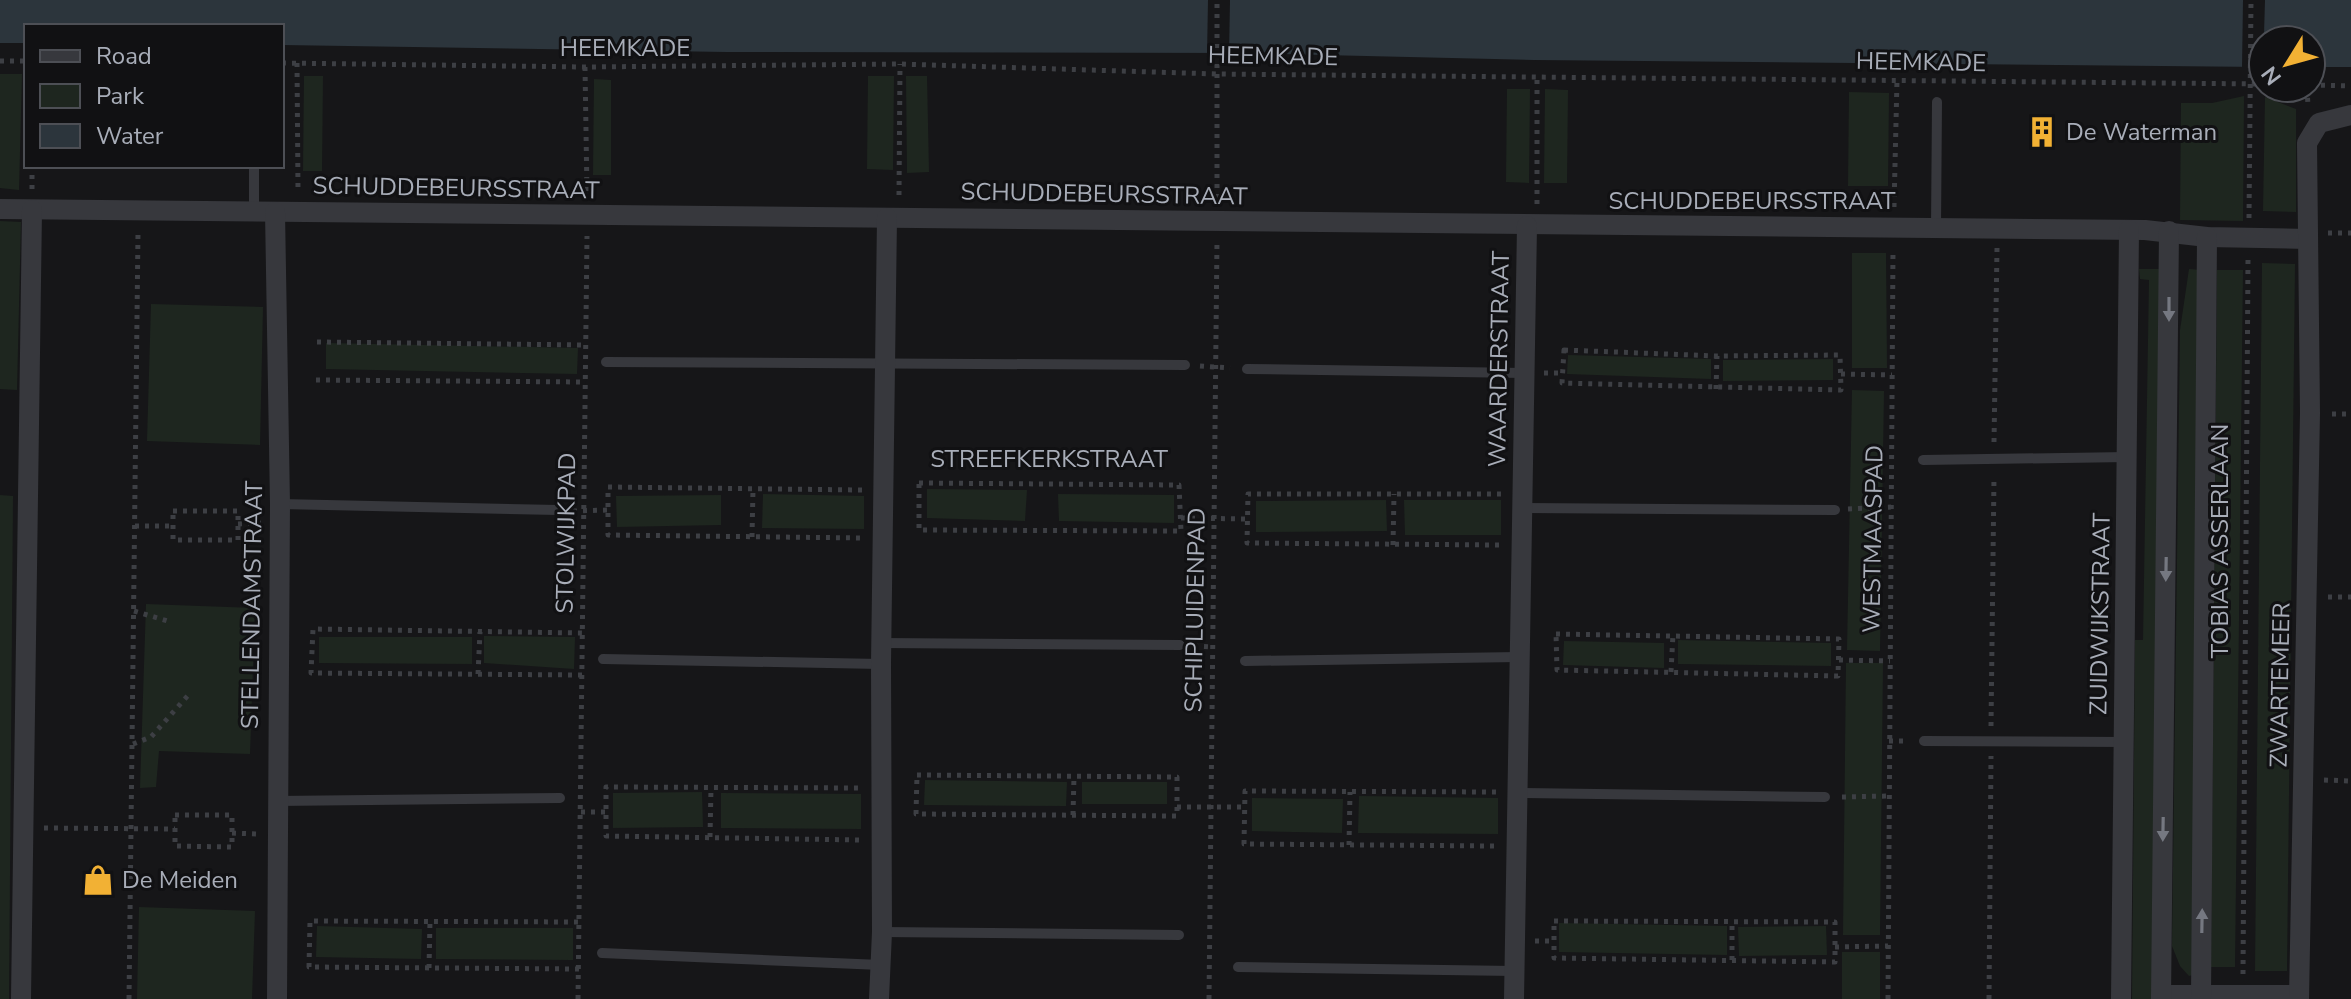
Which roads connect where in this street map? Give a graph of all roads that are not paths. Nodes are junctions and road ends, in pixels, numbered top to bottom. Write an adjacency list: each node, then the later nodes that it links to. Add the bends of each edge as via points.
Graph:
1 (1937, 102): 9 (lane)
2 (2351, 115): 13 (street, ZWARTEMEER, via 2319,123 2307,143)
3 (254, 168): 6 (lane)
4 (0, 209): 5 (street, SCHUDDEBEURSSTRAAT)
5 (32, 210): 6 (street, SCHUDDEBEURSSTRAAT); 45 (street)
6 (264, 212): 7 (street, SCHUDDEBEURSSTRAAT); 22 (street, STELLENDAMSTRAAT)
7 (893, 218): 8 (street, SCHUDDEBEURSSTRAAT); 15 (street)
8 (1527, 226): 9 (street, SCHUDDEBEURSSTRAAT); 18 (street, WAARDERSTRAAT)
9 (1936, 228): 10 (street, SCHUDDEBEURSSTRAAT)
10 (2129, 230): 11 (street, SCHUDDEBEURSSTRAAT); 19 (street, ZUIDWIJKSTRAAT)
11 (2169, 231): 12 (street, SCHUDDEBEURSSTRAAT); 42 (street, one-way to 42)
12 (2207, 237): 13 (street); 43 (street, TOBIAS ASSERLAAN, one-way to 12)
13 (2308, 239): 44 (street, ZWARTEMEER, via 2310,429)
14 (606, 362): 15 (lane)
15 (885, 362): 16 (lane); 26 (street)
16 (1185, 365)
17 (1247, 369): 18 (lane)
18 (1524, 373): 21 (street, WAARDERSTRAAT)
19 (2129, 457): 20 (lane); 31 (street, ZUIDWIJKSTRAAT)
20 (1923, 460)
21 (1522, 501): 24 (lane); 27 (street, WAARDERSTRAAT)
22 (280, 504): 23 (lane); 35 (street, STELLENDAMSTRAAT)
23 (558, 510)
24 (1835, 510)
25 (1180, 645): 26 (lane)
26 (881, 654): 28 (lane); 36 (street)
27 (1519, 657): 29 (lane); 32 (street, WAARDERSTRAAT)
28 (603, 659)
29 (1245, 661)
30 (1924, 741): 31 (lane)
31 (2125, 742): 49 (street, ZUIDWIJKSTRAAT)
32 (1517, 793): 33 (lane); 41 (street, WAARDERSTRAAT)
33 (1825, 797)
34 (560, 798): 35 (lane)
35 (276, 801): 46 (street, STELLENDAMSTRAAT)
36 (882, 932): 37 (lane); 39 (street)
37 (1179, 935)
38 (602, 953): 39 (lane)
39 (881, 965): 47 (street)
40 (1238, 967): 41 (lane)
41 (1514, 971): 48 (street, WAARDERSTRAAT)
42 (2161, 997): 43 (street, ZWARTEMEER)
43 (2201, 997): 44 (street, ZWARTEMEER)
44 (2298, 997)
45 (21, 999)
46 (277, 999)
47 (879, 999)
48 (1514, 999)
49 (2121, 999)

